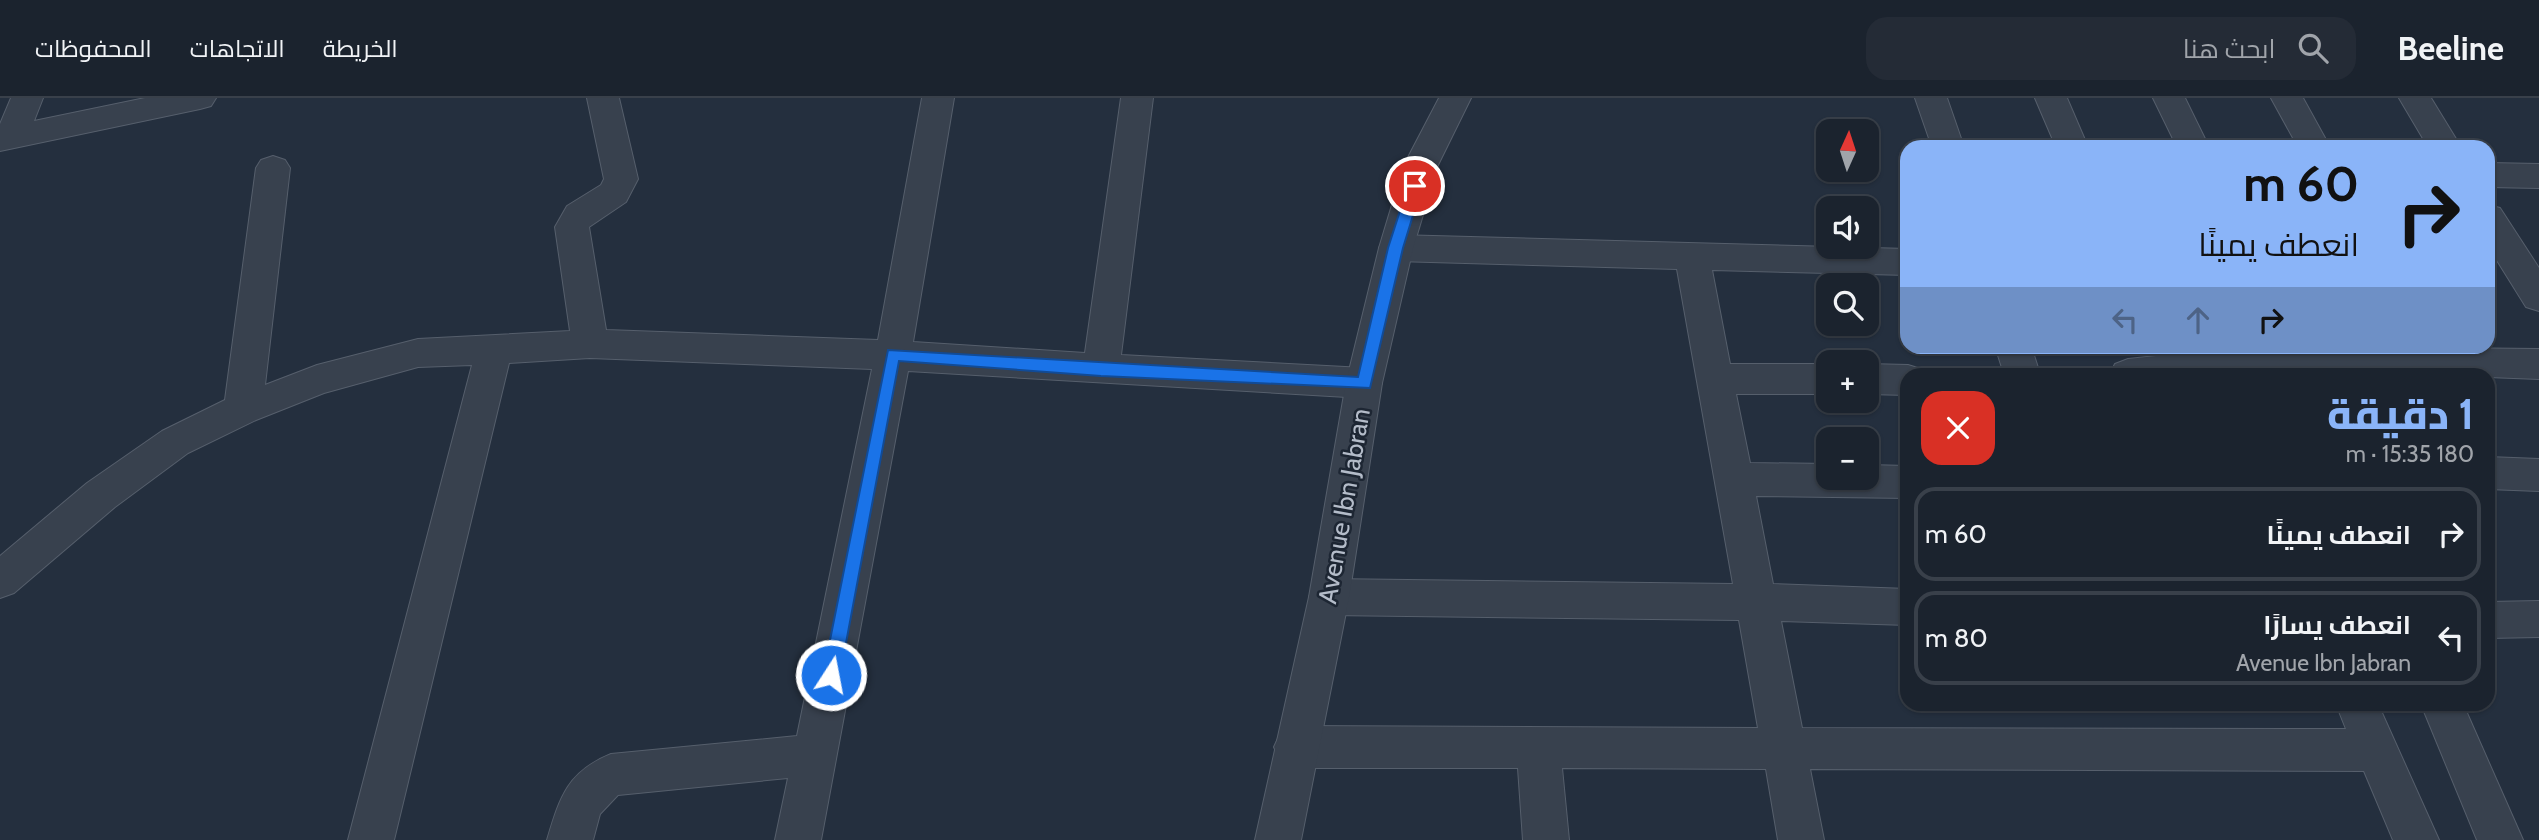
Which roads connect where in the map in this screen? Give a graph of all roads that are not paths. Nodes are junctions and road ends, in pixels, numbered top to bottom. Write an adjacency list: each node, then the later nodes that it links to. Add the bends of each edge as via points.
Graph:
1 (27, 98): 12 (street)
2 (200, 98): 12 (street)
3 (603, 98): 26 (street, via 621,179 614,193 579,215 572,227)
4 (938, 98): 29 (street)
5 (1138, 98): 34 (street)
6 (1455, 98): 22 (street, Avenue Ibn Jabran, via 1421,165)
7 (1931, 98): 13 (street)
8 (2051, 98): 14 (street)
9 (2169, 98): 15 (street)
10 (2287, 98): 16 (street)
11 (2415, 98): 17 (street)
12 (6, 137)
13 (1946, 140)
14 (2069, 140)
15 (2190, 140)
16 (2310, 140)
17 (2441, 140)
18 (273, 168): 40 (street)
19 (2495, 175): 20 (street)
20 (2539, 176)
21 (2495, 227): 25 (street)
22 (1396, 248): 23 (street); 39 (street, Avenue Ibn Jabran)
23 (1692, 257): 24 (street); 35 (street)
24 (1900, 262)
25 (2533, 279)
26 (590, 344): 27 (street); 29 (street)
27 (494, 348): 40 (street, via 418,353 317,380); 58 (street)
28 (2429, 354): 31 (street); 32 (street)
29 (893, 355): 34 (street); 57 (street)
30 (2164, 358): 31 (street); 33 (street)
31 (2297, 359)
32 (2539, 364)
33 (2142, 368)
34 (1101, 369): 39 (street)
35 (1716, 379): 36 (street); 43 (street)
36 (1816, 379)
37 (1879, 379): 38 (street)
38 (1900, 380)
39 (1364, 383): 46 (street, Avenue Ibn Jabran)
40 (243, 409): 45 (street, via 165,450 101,495)
41 (2495, 473): 42 (street)
42 (2539, 475)
43 (1733, 479): 44 (street); 47 (street)
44 (1900, 482)
45 (0, 580)
46 (1329, 597): 47 (street); 53 (street, Avenue Ibn Jabran)
47 (1757, 602): 48 (street); 55 (street)
48 (1900, 607)
49 (2539, 619): 50 (street)
50 (2495, 620)
51 (2360, 711): 56 (street)
52 (2445, 711): 65 (street)
53 (1296, 747): 54 (street); 61 (street, Avenue Ibn Jabran)
54 (1538, 747): 55 (street); 62 (street)
55 (1784, 748): 56 (street); 63 (street)
56 (2377, 750): 64 (street)
57 (816, 755): 59 (street, via 611,775 588,789); 60 (street)
58 (371, 840)
59 (569, 840)
60 (798, 840)
61 (1278, 840)
62 (1546, 840)
63 (1801, 840)
64 (2416, 840)
65 (2500, 840)

